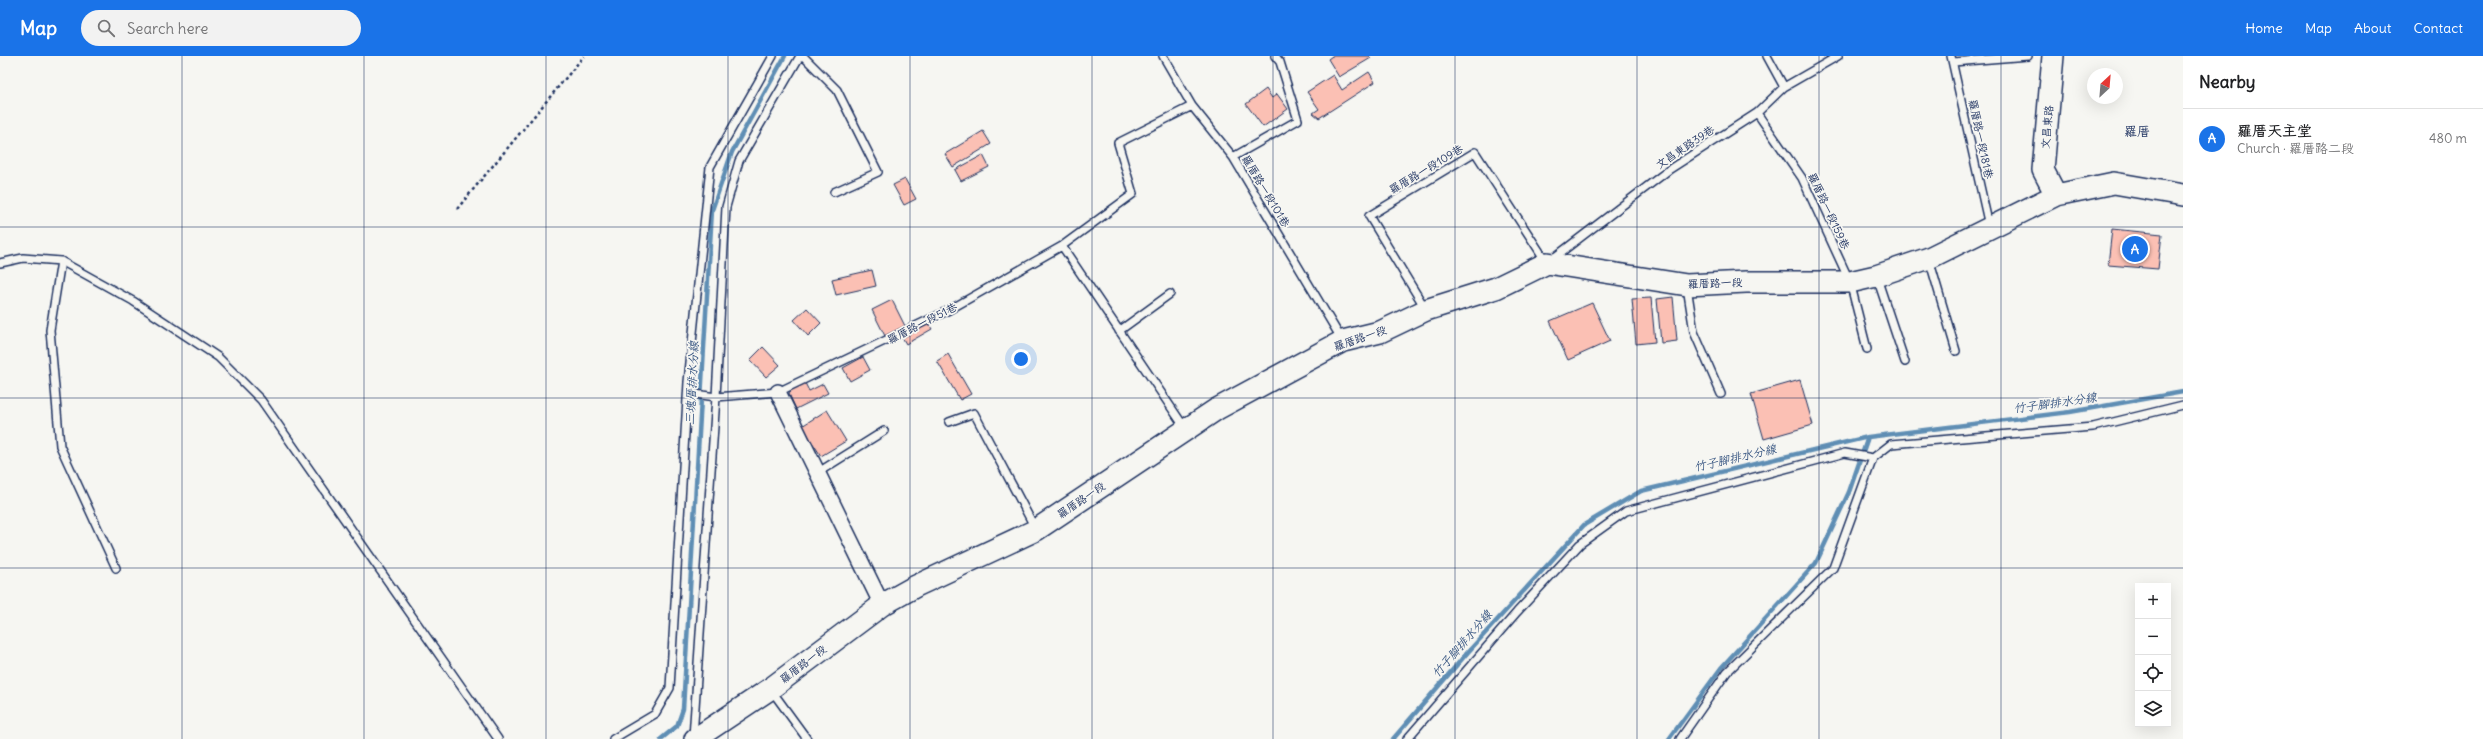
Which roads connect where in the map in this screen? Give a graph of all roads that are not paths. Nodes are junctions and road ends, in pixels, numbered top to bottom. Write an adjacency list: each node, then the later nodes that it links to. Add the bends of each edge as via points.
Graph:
1 (773, 56): 35 (lane, via 710,167)
2 (800, 56): 37 (lane, via 738,161 726,207)
3 (803, 56): 15 (lane, via 836,90 878,172)
4 (1163, 56): 12 (lane, 羅厝路一段101巷)
5 (1275, 56): 14 (lane, via 1280,62 1298,120)
6 (1767, 56): 11 (lane)
7 (1838, 56): 11 (lane, 文昌東路39巷)
8 (2028, 56): 10 (lane)
9 (2053, 56): 16 (street, 文昌東路, via 2043,170)
10 (1952, 59): 18 (lane, 羅厝路一段181巷)
11 (1784, 86): 13 (lane, 文昌東路39巷)
12 (1192, 106): 14 (lane, 羅厝路一段101巷); 19 (lane, 羅厝路一段51巷, via 1118,143 1133,194)
13 (1757, 113): 23 (lane, 文昌東路39巷, via 1670,169); 25 (lane, 羅厝路一段159巷, via 1802,178)
14 (1232, 157): 30 (lane, 羅厝路一段101巷)
15 (834, 192)
16 (2056, 195): 17 (street, 羅厝路一段, via 2114,183); 18 (street, 羅厝路一段, via 2026,212)
17 (2183, 195)
18 (1989, 227): 20 (street, 羅厝路一段)
19 (1062, 246): 29 (lane); 34 (lane, 羅厝路一段51巷, via 927,322)
20 (1929, 258): 24 (street, 羅厝路一段); 32 (lane)
21 (61, 261): 22 (lane, via 23,258); 45 (lane, via 50,330 60,446); 48 (lane, via 133,301 218,357 261,400)
22 (0, 263)
23 (1548, 263): 26 (street, 羅厝路一段); 28 (street, 羅厝路一段, via 1496,288); 28 (lane, 羅厝路一段109巷, via 1476,152 1369,216)
24 (1876, 276): 25 (street, 羅厝路一段); 33 (lane)
25 (1850, 282): 26 (street, 羅厝路一段); 31 (lane, 羅厝路一段159巷)
26 (1687, 285): 36 (lane, via 1694,332)
27 (1170, 294): 29 (lane)
28 (1426, 310): 30 (street, 羅厝路一段, via 1380,332)
29 (1119, 331): 40 (lane)
30 (1343, 342): 40 (street, 羅厝路一段, via 1217,409)
31 (1867, 349)
32 (1956, 351)
33 (1905, 362)
34 (778, 392): 37 (lane, 羅厝路一段51巷); 43 (street)
35 (690, 393): 37 (lane, 羅厝路一段51巷); 49 (lane, via 670,688 655,714)
36 (1721, 394)
37 (716, 397): 50 (lane)
38 (2183, 405): 42 (lane, via 2092,427 1891,444)
39 (950, 422): 44 (lane, via 974,413)
40 (1186, 430): 44 (street, 羅厝路一段)
41 (884, 431): 43 (lane)
42 (1873, 458): 52 (lane, via 1845,453 1626,511 1580,544); 53 (lane, via 1833,568 1727,672)
43 (817, 473): 46 (street)
44 (1036, 530): 46 (street, 羅厝路一段, via 916,586)
45 (116, 568)
46 (882, 605): 47 (street, 羅厝路一段)
47 (770, 689): 50 (street, 羅厝路一段); 51 (lane)
48 (498, 739)
49 (613, 739)
50 (694, 739)
51 (807, 739)
52 (1407, 739)
53 (1680, 739)

